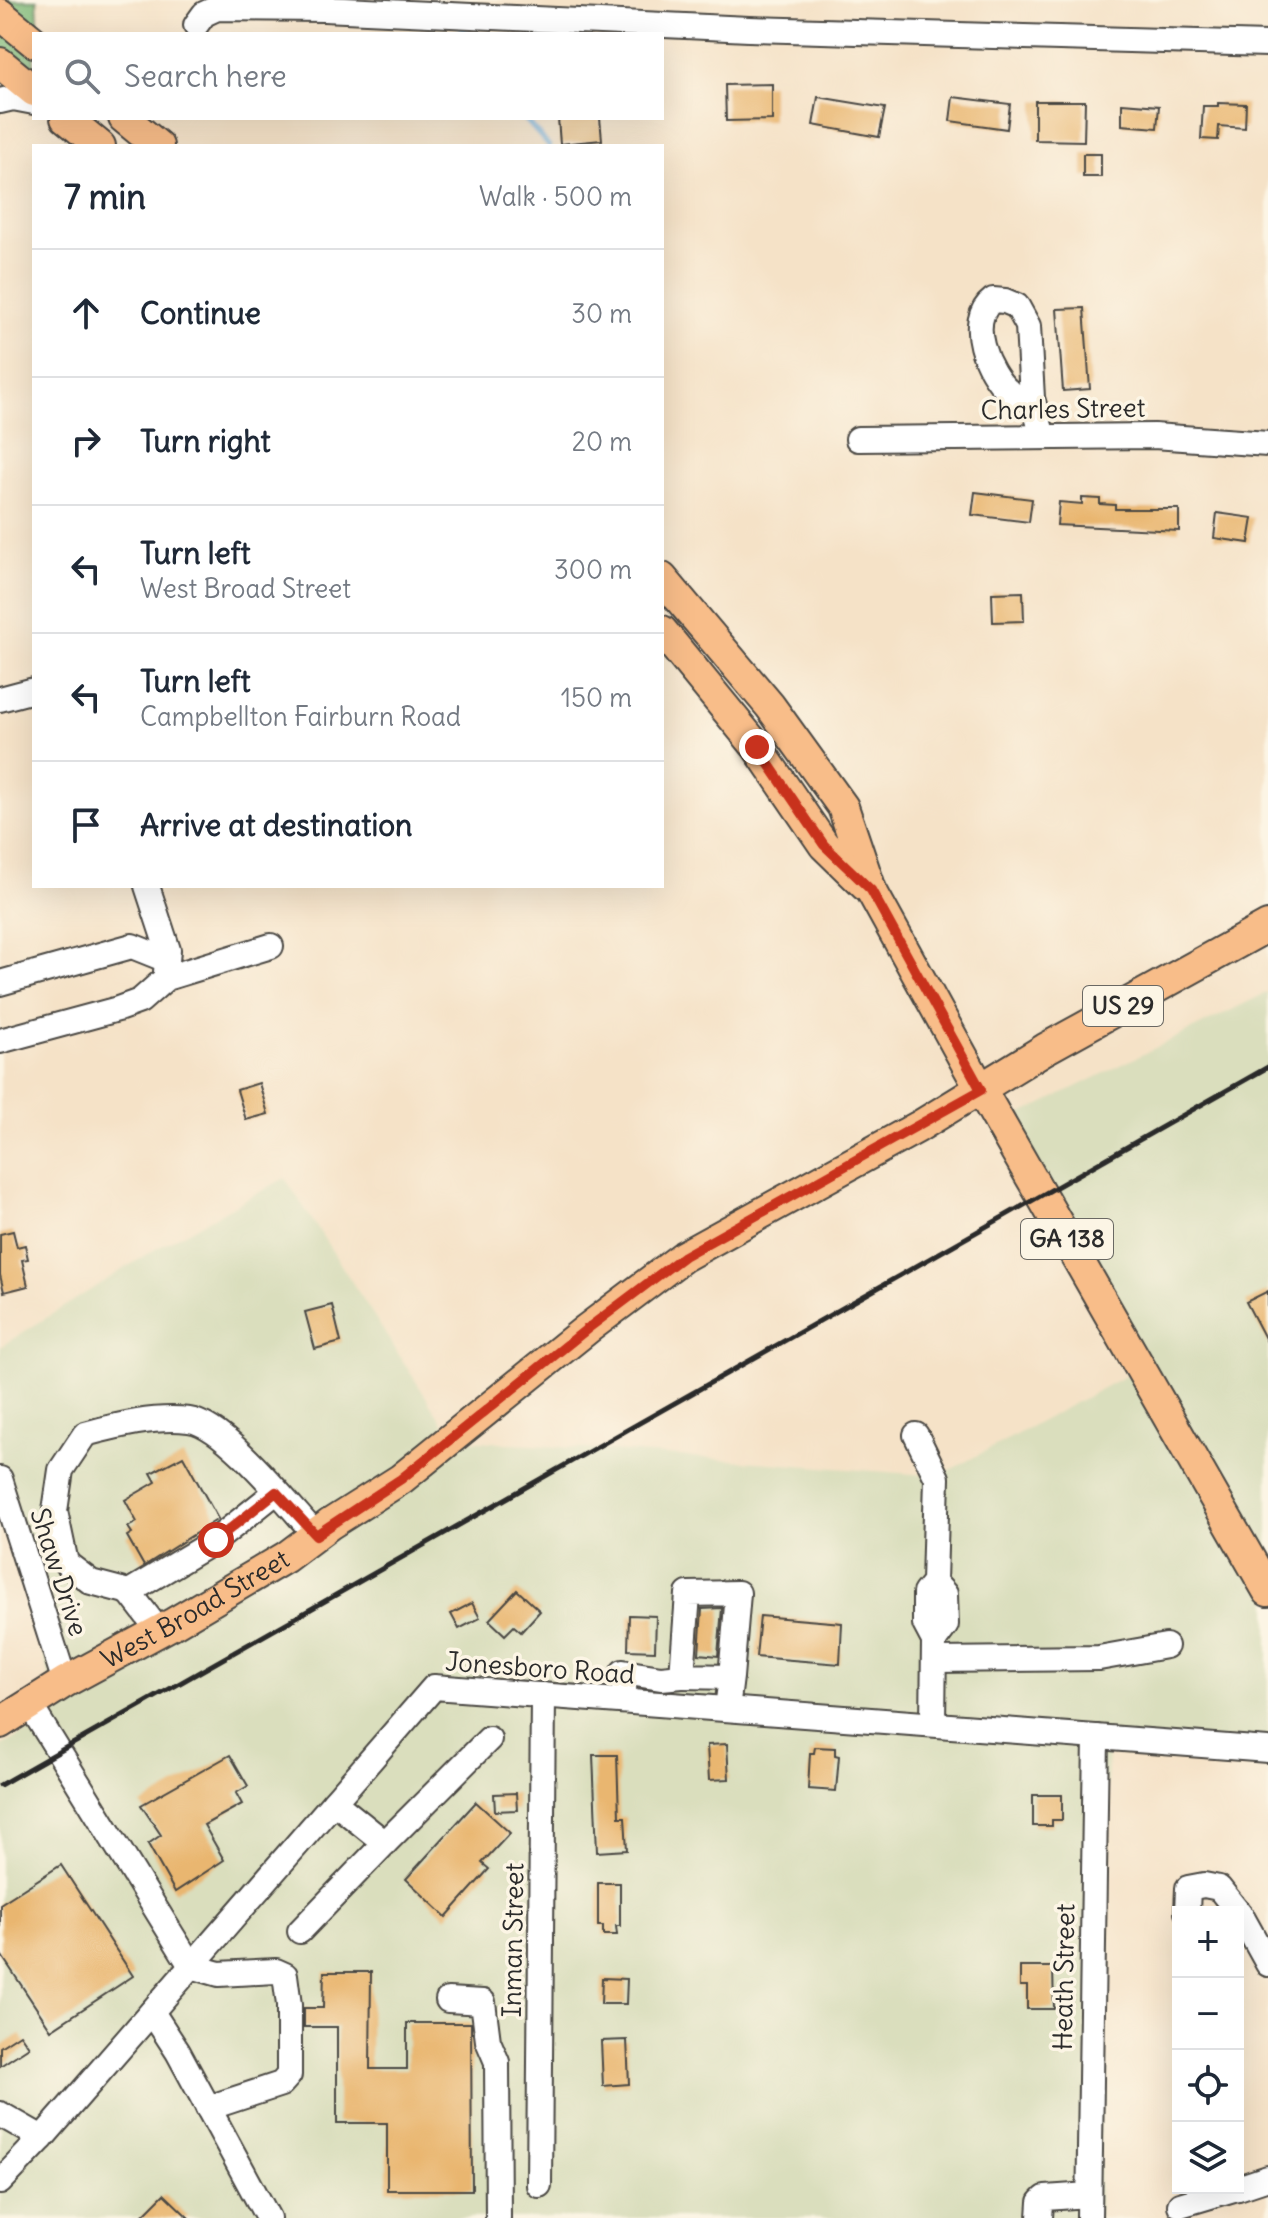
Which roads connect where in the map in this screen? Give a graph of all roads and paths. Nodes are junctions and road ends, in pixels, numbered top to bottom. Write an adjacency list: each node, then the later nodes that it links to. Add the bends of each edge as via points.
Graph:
1 (0, 14): 3 (main road)
2 (196, 25): 4 (street, via 217,8 293,9)
3 (32, 40)
4 (1268, 44)
5 (0, 63): 6 (main road)
6 (32, 89)
7 (0, 101): 8 (street)
8 (32, 102)
9 (68, 120): 11 (main road)
10 (126, 120): 12 (main road)
11 (98, 144)
12 (156, 144)
13 (1032, 398): 14 (street)
14 (1043, 437): 15 (street, Charles Street); 16 (street, Charles Street, via 1154,436)
15 (858, 439)
16 (1268, 444)
17 (664, 580): 21 (main road, via 770,706 843,807)
18 (664, 633): 21 (main road, via 757,747 824,845)
19 (32, 691): 20 (street)
20 (0, 699)
21 (871, 890): 29 (main road)
22 (150, 897): 24 (street); 26 (street, via 168,950)
23 (1268, 926): 29 (main road, US 29)
24 (132, 946): 26 (street); 27 (street)
25 (271, 946): 26 (street)
26 (166, 969): 28 (street, via 140,1001)
27 (0, 983)
28 (0, 1041)
29 (981, 1090): 33 (main road, West Broad Street / US 29, via 684,1256 401,1479); 34 (main road, GA 138)
30 (916, 1435): 38 (street, via 937,1478 934,1582 945,1594 946,1625)
31 (1, 1485): 41 (street, Shaw Drive)
32 (276, 1492): 33 (street); 35 (street, via 216,1540); 35 (street, via 235,1444 192,1419 119,1425 85,1434 61,1470 55,1511 66,1563 91,1582)
33 (316, 1535): 36 (main road, West Broad Street / US 29)
34 (1268, 1591)
35 (129, 1592): 36 (street)
36 (159, 1631): 41 (main road, West Broad Street / US 29)
37 (1166, 1646): 38 (street, via 1099,1658)
38 (935, 1650): 47 (street)
39 (682, 1676): 40 (street); 40 (street, via 688,1594 738,1593); 43 (street, via 623,1672)
40 (731, 1677): 45 (street)
41 (65, 1682): 44 (main road, West Broad Street / US 29)
42 (543, 1695): 43 (street, Jonesboro Road); 51 (street, Jonesboro Road, via 434,1687); 66 (street, Inman Street)
43 (625, 1701): 45 (street, Jonesboro Road)
44 (30, 1705): 46 (main road, West Broad Street / US 29); 58 (street)
45 (727, 1709): 47 (street, Jonesboro Road)
46 (0, 1723)
47 (933, 1724): 48 (street, Jonesboro Road)
48 (1096, 1737): 50 (street, Jonesboro Road); 70 (street, Heath Street)
49 (489, 1739): 52 (street)
50 (1268, 1750)
51 (334, 1802): 52 (street); 58 (street, Jonesboro Road)
52 (385, 1843): 56 (street)
53 (1187, 1906): 54 (street, via 1188,1888 1204,1885 1219,1888)
54 (1233, 1906)
55 (1244, 1921): 57 (street)
56 (300, 1931)
57 (1268, 1964)
58 (191, 1966): 60 (street, Jonesboro Road); 61 (street, via 219,1974 276,1971 285,1975 289,2005 289,2075 281,2084)
59 (448, 2000): 72 (street, via 483,2002 497,2062)
60 (152, 2012): 61 (street); 63 (street, Jonesboro Road)
61 (208, 2108): 71 (street)
62 (0, 2114): 63 (street)
63 (42, 2138): 65 (street, Jonesboro Road)
64 (1268, 2178): 67 (street)
65 (0, 2182)
66 (539, 2185)
67 (1244, 2186)
68 (1216, 2194): 69 (street)
69 (1181, 2204)
70 (1089, 2206): 73 (street, via 1045,2198)
71 (268, 2218)
72 (498, 2218)
73 (1040, 2218)

